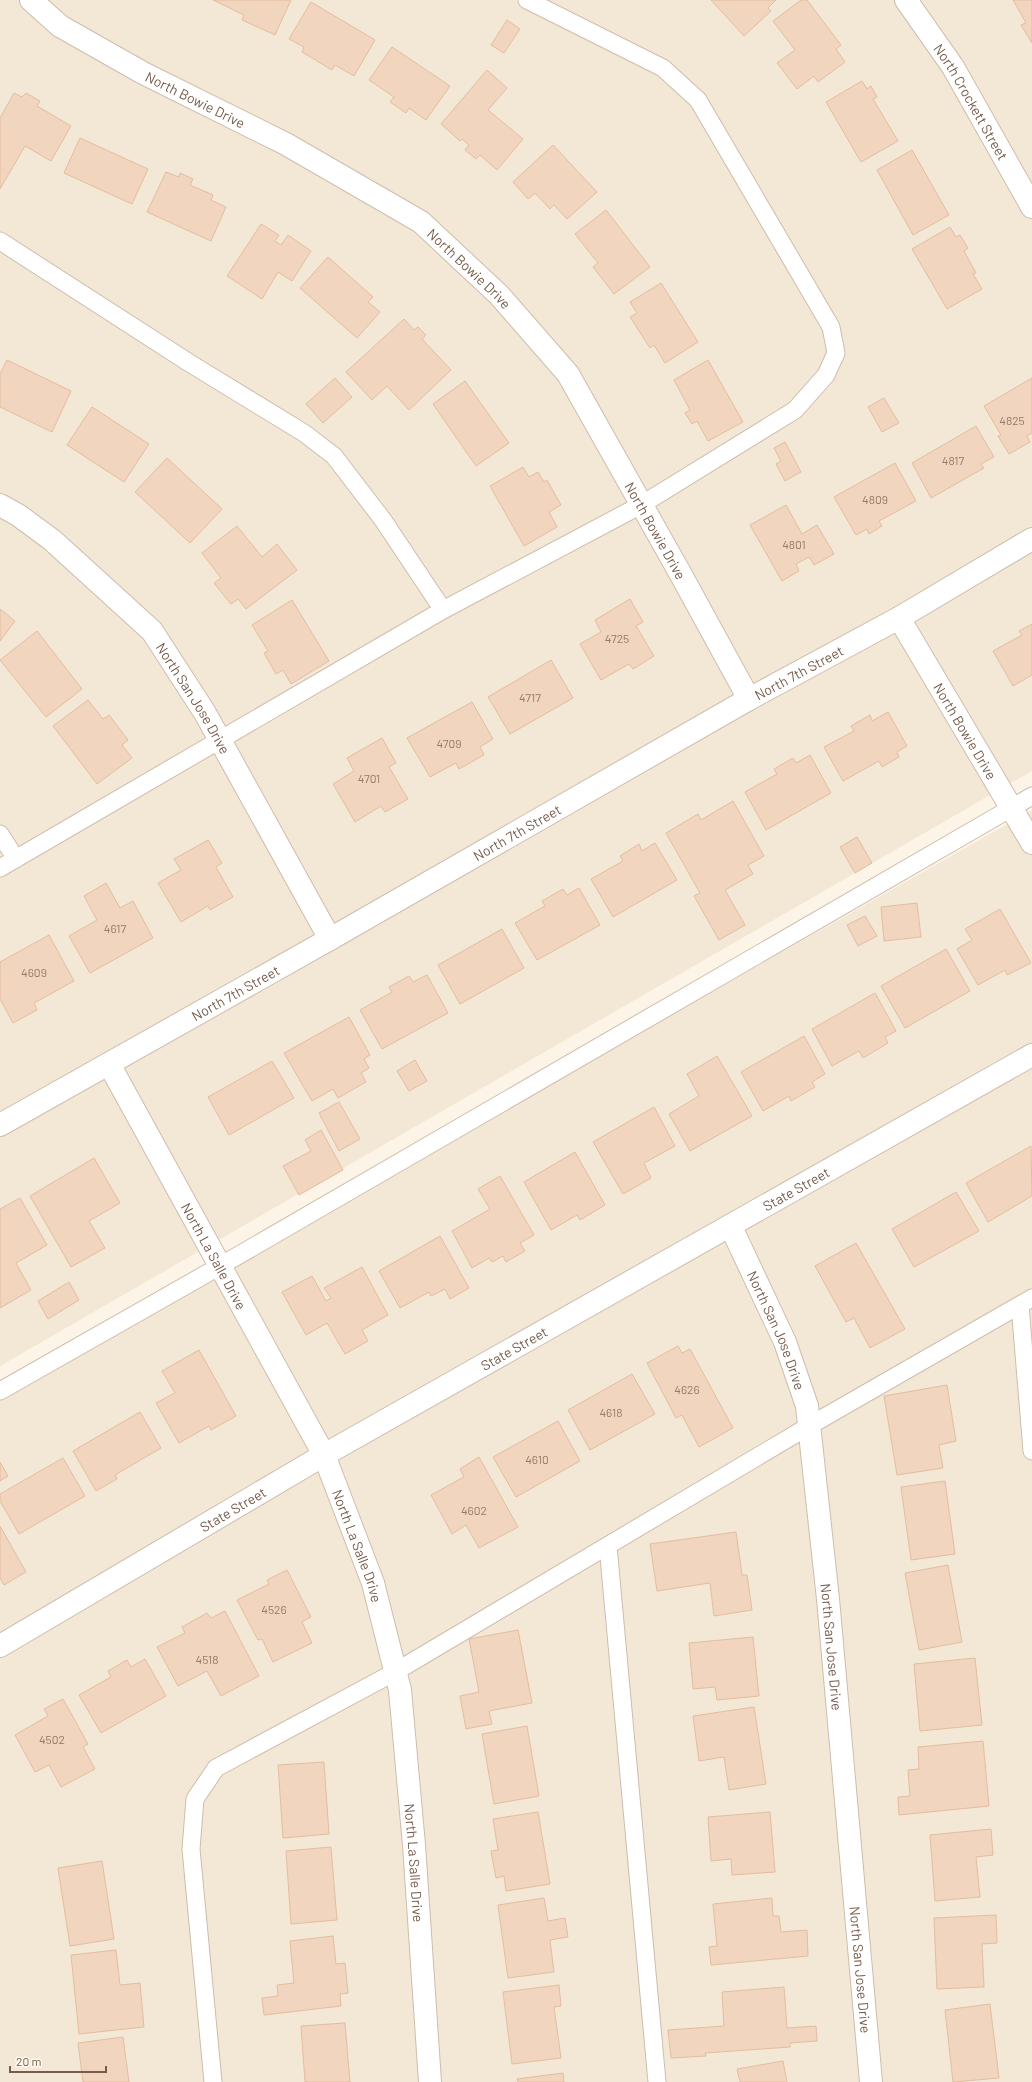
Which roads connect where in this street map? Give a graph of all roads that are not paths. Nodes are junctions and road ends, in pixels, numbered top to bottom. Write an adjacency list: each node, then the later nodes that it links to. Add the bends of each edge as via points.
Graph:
1 (31, 0): 7 (street, North Bowie Drive, via 60,26 143,73 286,144 421,222 499,294 568,374)
2 (527, 0): 7 (lane, via 663,68 698,100 831,327 836,353 826,375 795,410)
3 (906, 0): 4 (street, North Crockett Street, via 953,67)
4 (1032, 207)
5 (0, 241): 9 (lane, via 191,364 304,433 334,456 383,520)
6 (0, 505): 12 (street, North San Jose Drive, via 52,540 152,631)
7 (641, 505): 9 (lane); 11 (street, North Bowie Drive)
8 (1032, 539): 10 (street, North 7th Street)
9 (443, 610): 12 (lane)
10 (899, 618): 11 (street, North 7th Street); 14 (street, North Bowie Drive)
11 (749, 699): 19 (street, North 7th Street)
12 (220, 739): 17 (lane); 19 (street, North San Jose Drive)
13 (1032, 796): 14 (lane)
14 (1011, 808): 16 (street, North Bowie Drive); 24 (lane)
15 (0, 834): 17 (lane)
16 (1032, 843)
17 (16, 859): 18 (lane)
18 (0, 868)
19 (330, 939): 21 (street, North 7th Street)
20 (1032, 1055): 23 (street, State Street)
21 (109, 1064): 22 (street, North 7th Street); 24 (street, North La Salle Drive)
22 (0, 1124)
23 (731, 1227): 27 (street, North San Jose Drive, via 785,1342 807,1406); 29 (street, State Street)
24 (220, 1266): 26 (lane); 29 (street, North La Salle Drive)
25 (1026, 1301): 27 (lane); 28 (lane)
26 (0, 1391)
27 (809, 1426): 30 (lane); 36 (street, North San Jose Drive, via 828,1599)
28 (1032, 1451)
29 (324, 1455): 31 (street, State Street); 32 (street, North La Salle Drive, via 373,1583)
30 (608, 1546): 32 (lane); 35 (lane)
31 (0, 1646)
32 (395, 1672): 33 (lane, via 216,1768 195,1799 191,1849); 34 (street, North La Salle Drive, via 400,1690 414,1845)
33 (213, 2082)
34 (430, 2082)
35 (657, 2082)
36 (871, 2082)

